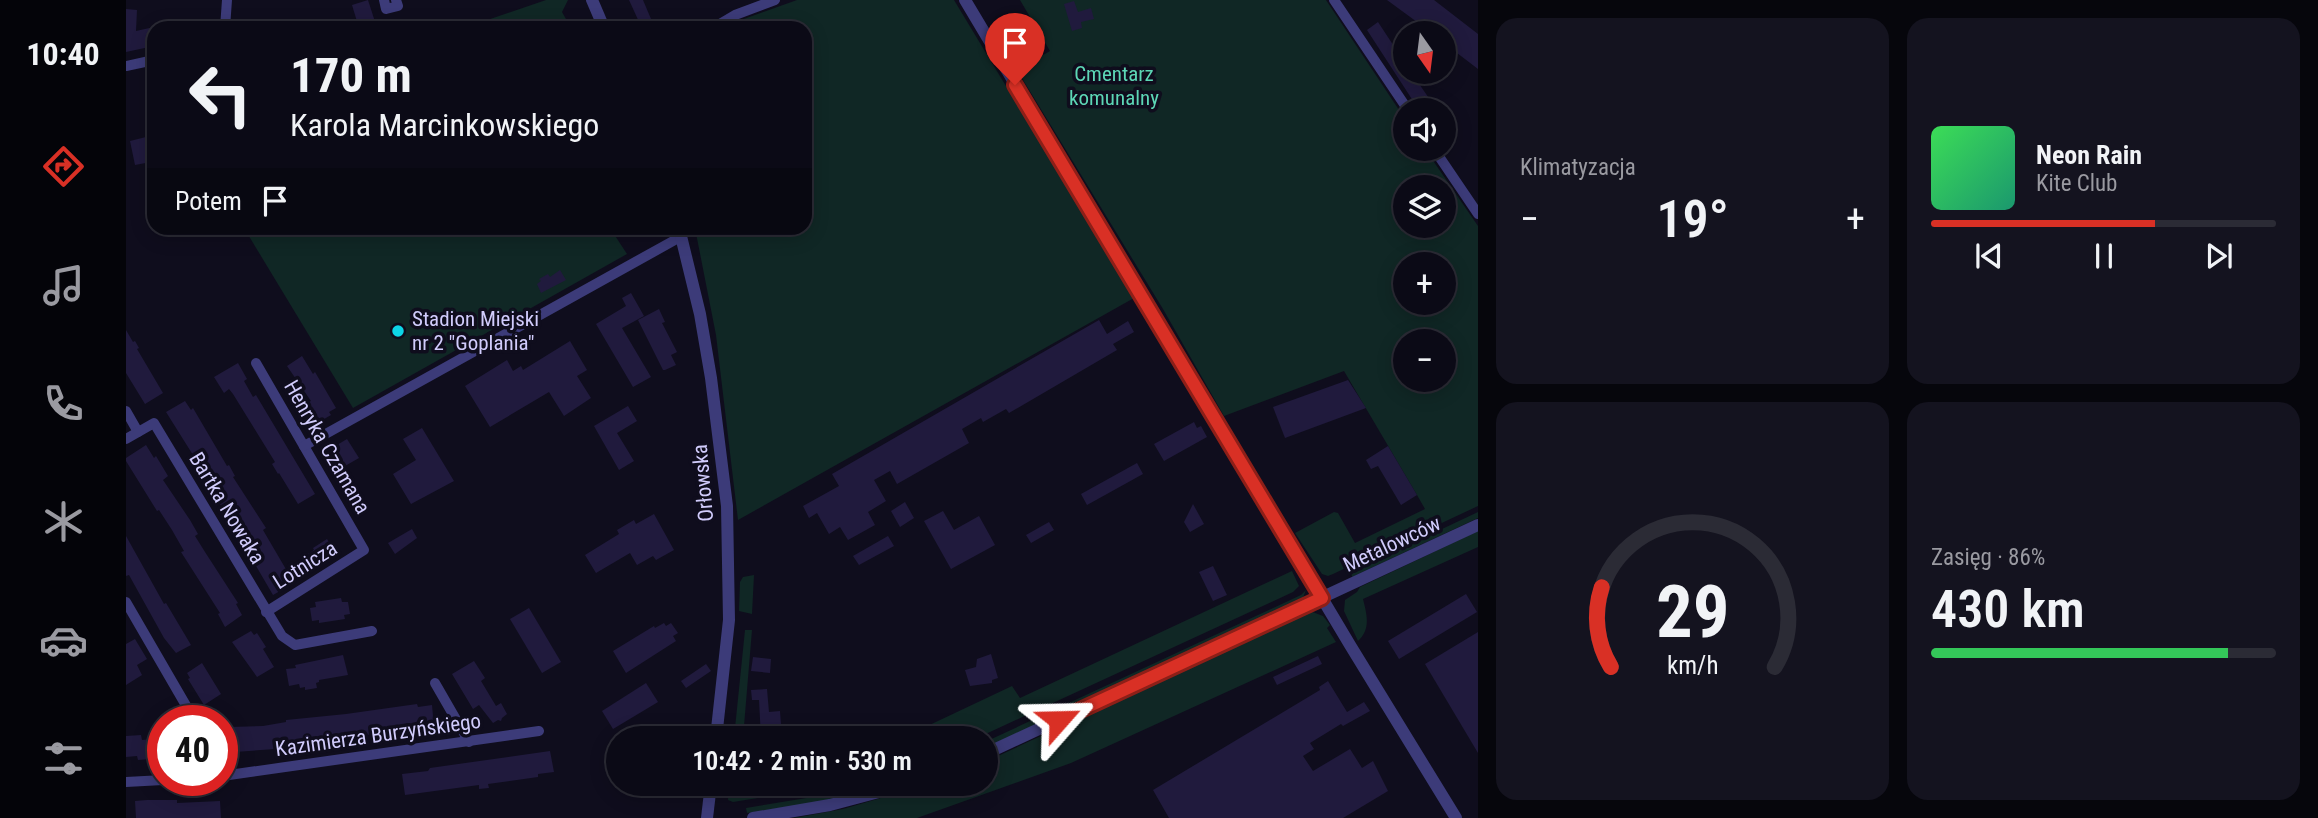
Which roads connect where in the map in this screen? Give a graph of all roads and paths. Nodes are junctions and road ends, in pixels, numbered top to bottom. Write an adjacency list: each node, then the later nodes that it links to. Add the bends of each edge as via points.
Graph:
1 (227, 0): 8 (street)
2 (384, 0): 3 (street, via 386,9 398,6)
3 (396, 0)
4 (592, 0): 9 (street)
5 (775, 0): 10 (street)
6 (965, 0): 25 (street)
7 (1334, 0): 13 (street)
8 (226, 21)
9 (601, 21)
10 (724, 21)
11 (147, 62): 12 (street)
12 (126, 66)
13 (1400, 98)
14 (1442, 161): 15 (street)
15 (1478, 214)
16 (676, 235): 22 (street)
17 (682, 235): 31 (street, Orłowska, via 711,378 727,506 729,620)
18 (256, 363): 22 (street, Henryka Czamana)
19 (126, 411): 20 (street)
20 (138, 432): 21 (street); 27 (street, Bartka Nowaka, via 154,423)
21 (126, 439)
22 (304, 446): 24 (street, Henryka Czamana)
23 (1478, 525): 25 (street, Metalowców)
24 (364, 550): 27 (street, Lotnicza)
25 (1322, 598): 34 (street, Metalowców); 42 (street)
26 (126, 602): 30 (street)
27 (266, 612): 28 (street, Bartka Nowaka, via 282,636 295,645)
28 (372, 631)
29 (435, 683): 33 (street)
30 (186, 705)
31 (717, 726)
32 (539, 731): 33 (street, Kazimierza Burzyńskiego)
33 (469, 742): 35 (street, Kazimierza Burzyńskiego)
34 (998, 748)
35 (238, 774)
36 (147, 781): 37 (street)
37 (126, 782)
38 (710, 796): 40 (street)
39 (864, 796): 41 (street)
40 (707, 818)
41 (753, 818)
42 (1456, 818)

